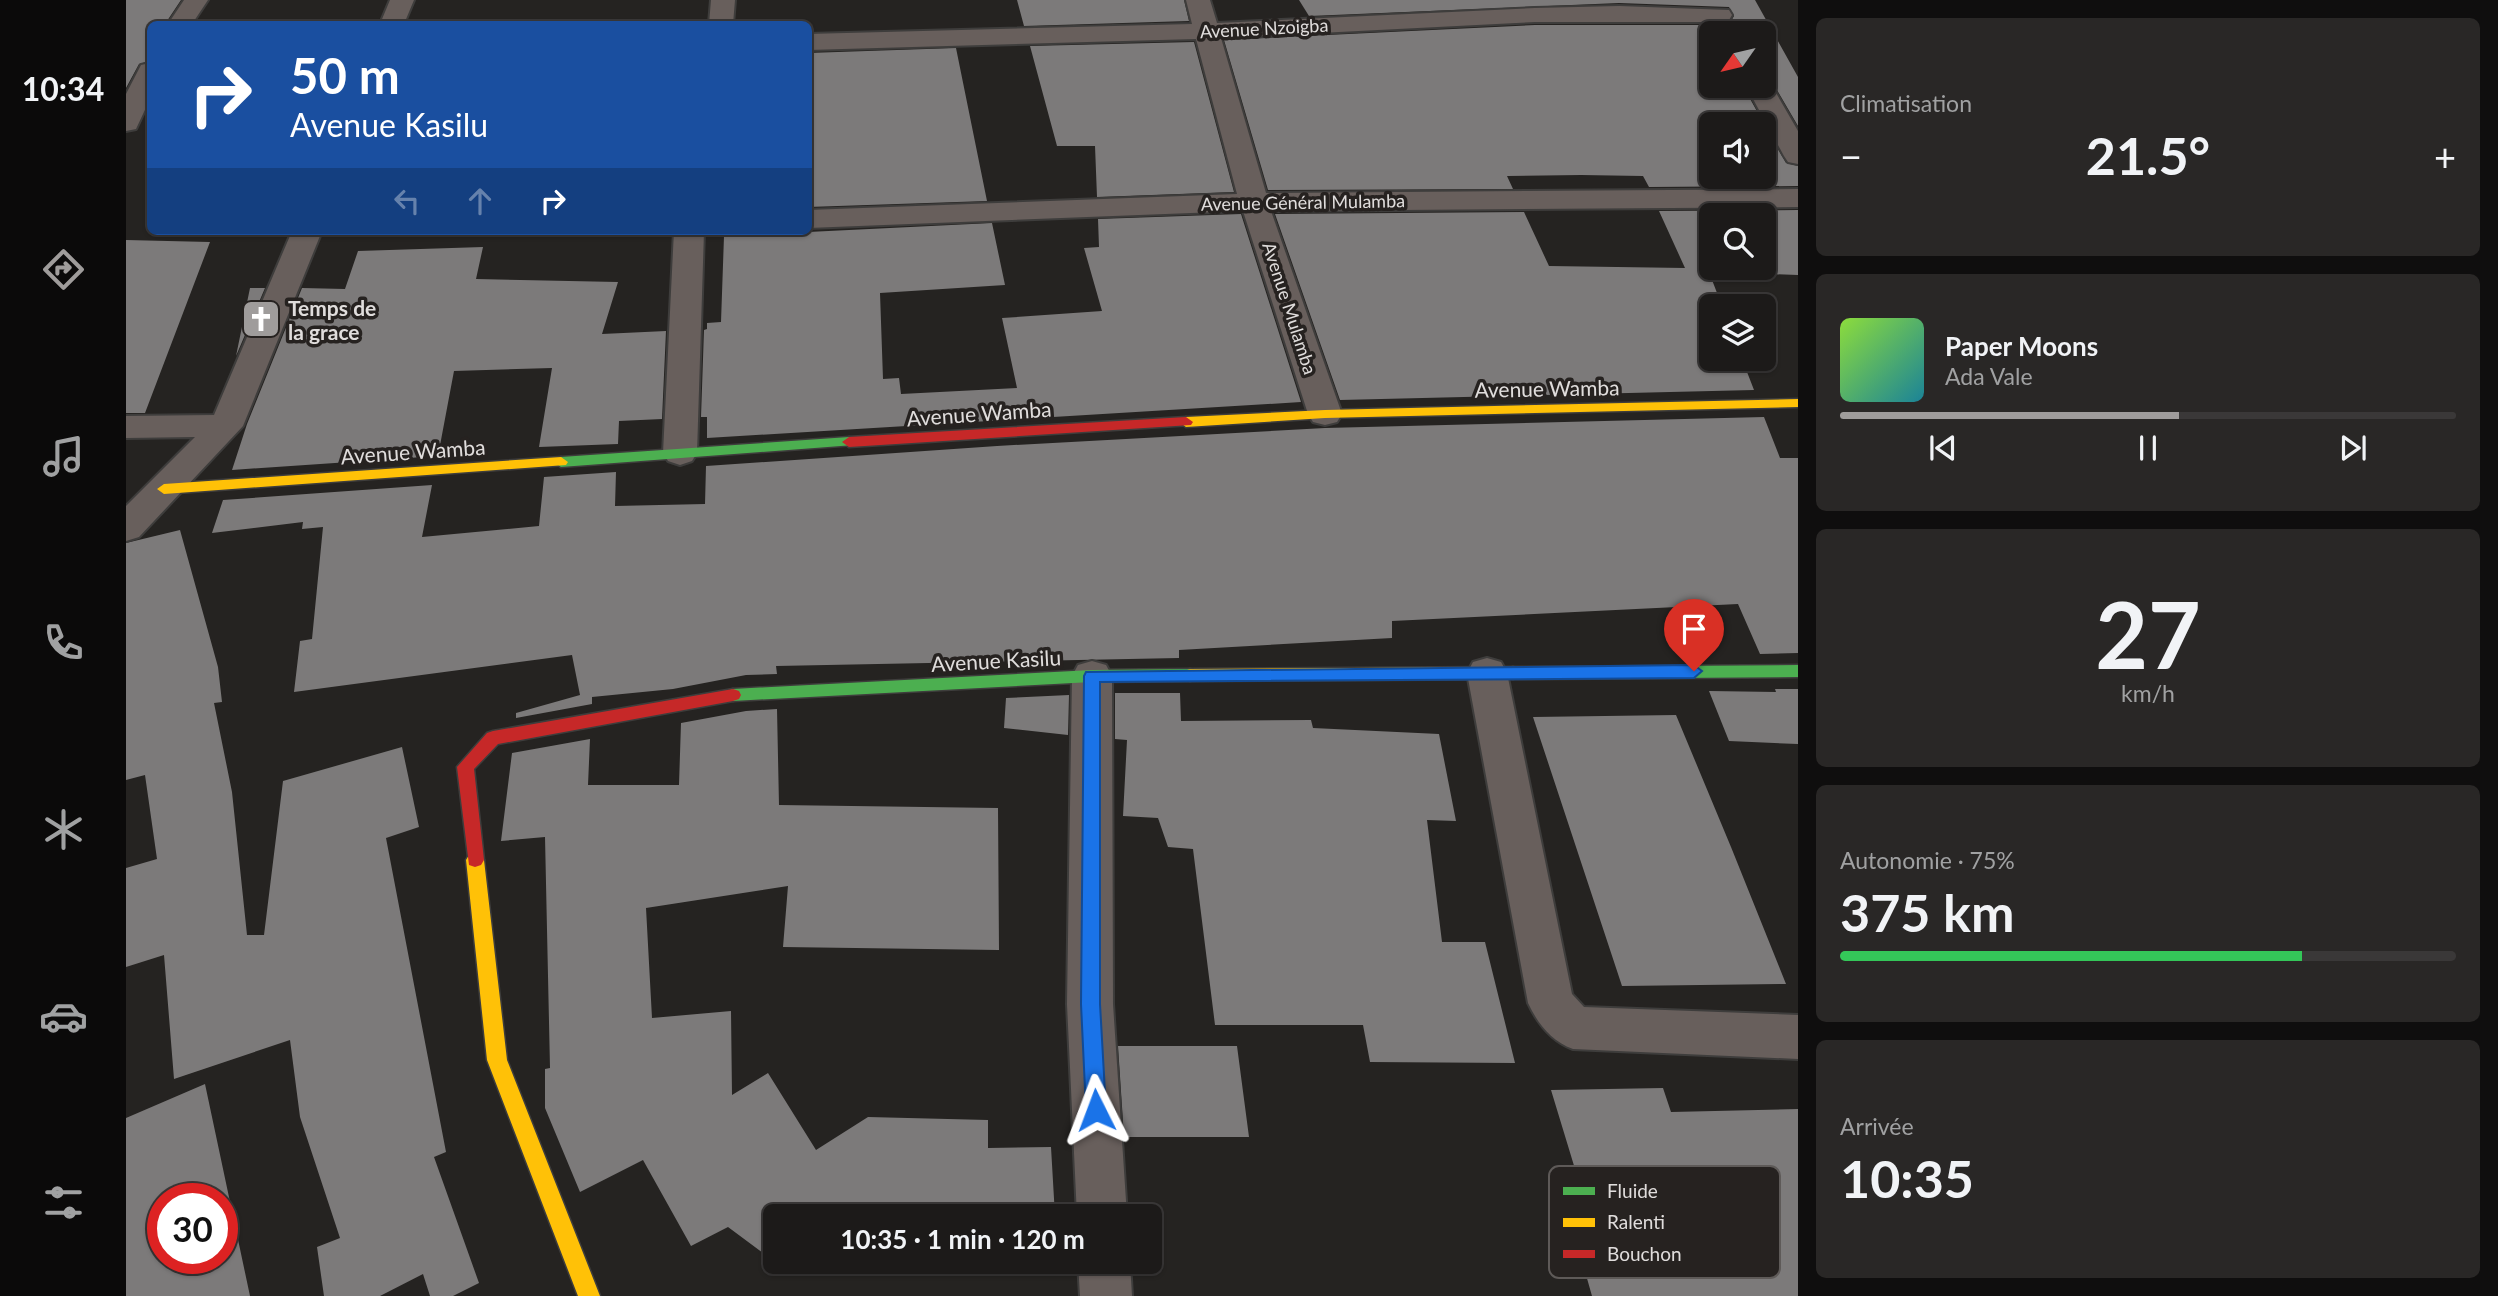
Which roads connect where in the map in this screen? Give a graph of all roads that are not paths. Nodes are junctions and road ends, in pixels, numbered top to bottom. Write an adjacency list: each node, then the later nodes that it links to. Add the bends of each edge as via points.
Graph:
1 (196, 0): 6 (street)
2 (402, 0): 7 (street)
3 (723, 0): 8 (street)
4 (1198, 0): 9 (street, Avenue Mulamba)
5 (1721, 16): 9 (street, Avenue Nzoigba, via 1535,15)
6 (182, 21)
7 (393, 21)
8 (720, 21)
9 (1207, 31): 10 (street, Avenue Nzoigba); 16 (street, Avenue Mulamba)
10 (812, 42)
11 (147, 78): 13 (street)
12 (1766, 98): 14 (street)
13 (126, 123)
14 (1798, 156)
15 (1798, 198): 16 (street, Avenue Général Mulamba)
16 (1254, 202): 17 (street, Avenue Général Mulamba); 21 (street, Avenue Mulamba)
17 (812, 219)
18 (305, 235): 22 (street)
19 (690, 235): 24 (street)
20 (1798, 403): 21 (street, Avenue Wamba)
21 (1325, 414): 24 (street, Avenue Wamba)
22 (226, 426): 23 (street); 25 (street)
23 (126, 427)
24 (680, 453): 25 (street, Avenue Wamba)
25 (164, 489): 26 (street)
26 (126, 528)
27 (1798, 671): 28 (street, Avenue Kasilu)
28 (1487, 673): 29 (street, Avenue Kasilu); 30 (street, via 1551,1003 1573,1028)
29 (1092, 676): 31 (street, via 1090,1004); 33 (street, Avenue Kasilu, via 746,693 493,738 465,767 497,1060)
30 (1798, 1037)
31 (1101, 1204)
32 (1105, 1274): 34 (street)
33 (589, 1296)
34 (1106, 1296)

